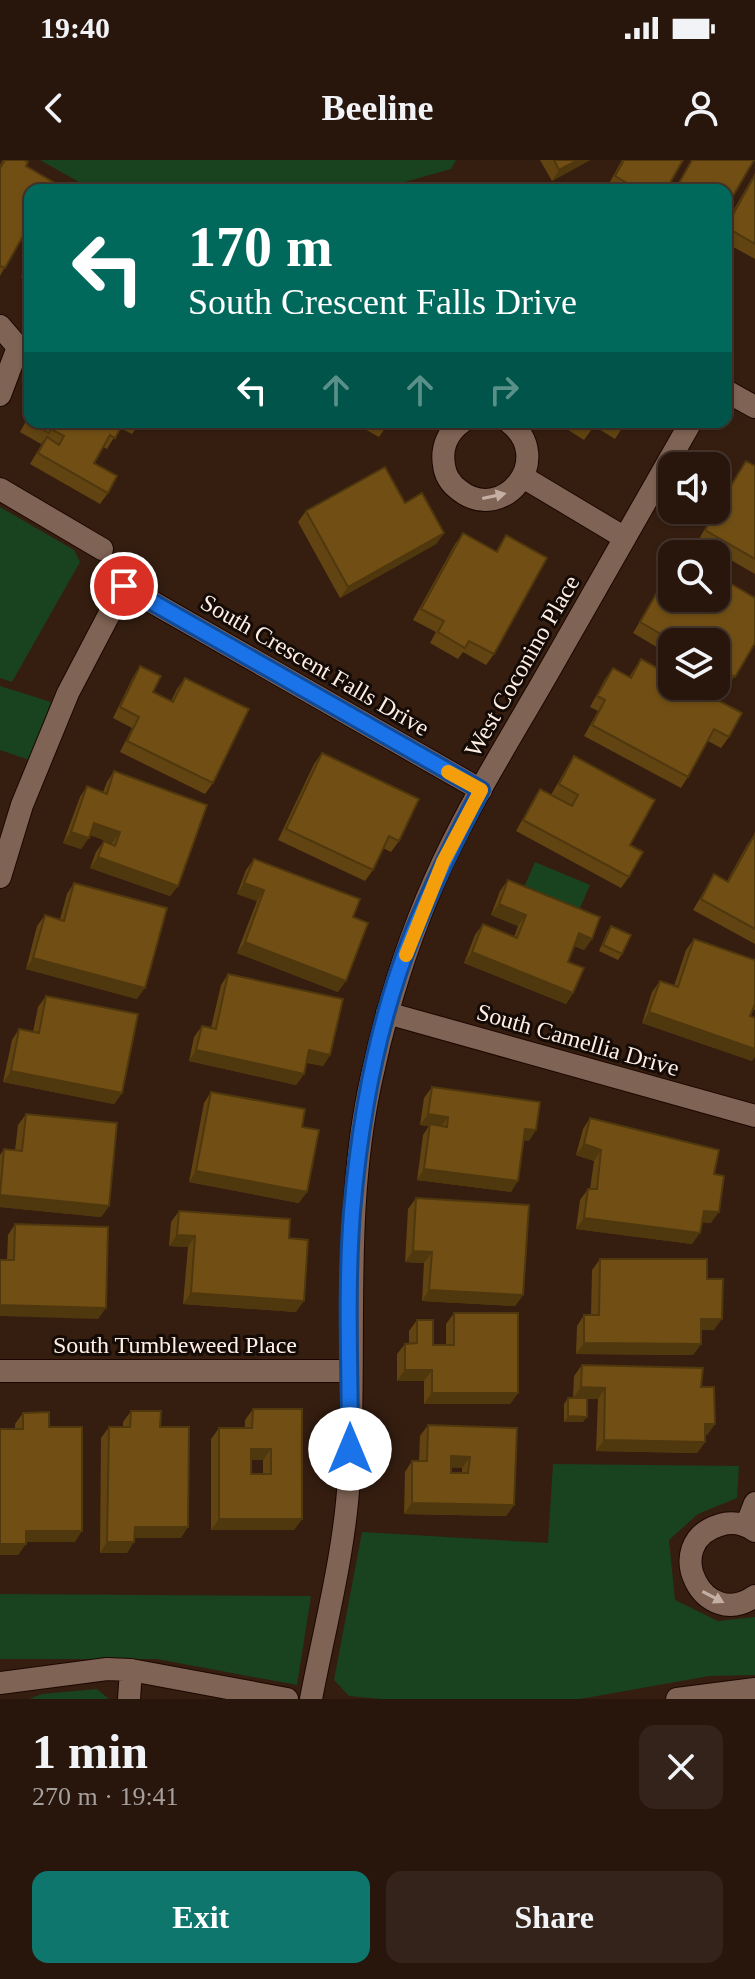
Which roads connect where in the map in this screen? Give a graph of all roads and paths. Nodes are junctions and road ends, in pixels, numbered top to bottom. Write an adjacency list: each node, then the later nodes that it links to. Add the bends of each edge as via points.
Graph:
1 (0, 326): 3 (street, via 18,347)
2 (732, 394): 4 (street)
3 (0, 395)
4 (755, 407)
5 (454, 428): 8 (street, one-way to 8, via 446,441 444,470 462,493 490,500 505,495)
6 (514, 428): 8 (street, via 528,452)
7 (688, 428): 10 (street, West Coconino Place)
8 (523, 477): 10 (street)
9 (0, 489): 11 (street)
10 (625, 538): 12 (street, West Coconino Place)
11 (102, 549)
12 (481, 790): 13 (street, South Crescent Falls Drive, via 124,586 68,693 22,805); 14 (street, West Coconino Place, via 443,862)
13 (0, 877)
14 (387, 1013): 15 (street, South Camellia Drive); 17 (street, West Coconino Place, via 359,1145 352,1213)
15 (755, 1116)
16 (0, 1371): 17 (street, South Tumbleweed Place)
17 (350, 1371): 26 (street, West Coconino Place, via 346,1511)
18 (755, 1503): 19 (street)
19 (750, 1529): 20 (street, one-way to 20, via 725,1523 700,1536 693,1548 691,1576 708,1598 721,1603)
20 (755, 1596)
21 (131, 1670): 22 (street); 24 (street); 25 (street)
22 (0, 1683)
23 (755, 1689): 27 (street)
24 (129, 1699)
25 (287, 1699)
26 (311, 1699)
27 (677, 1699)

